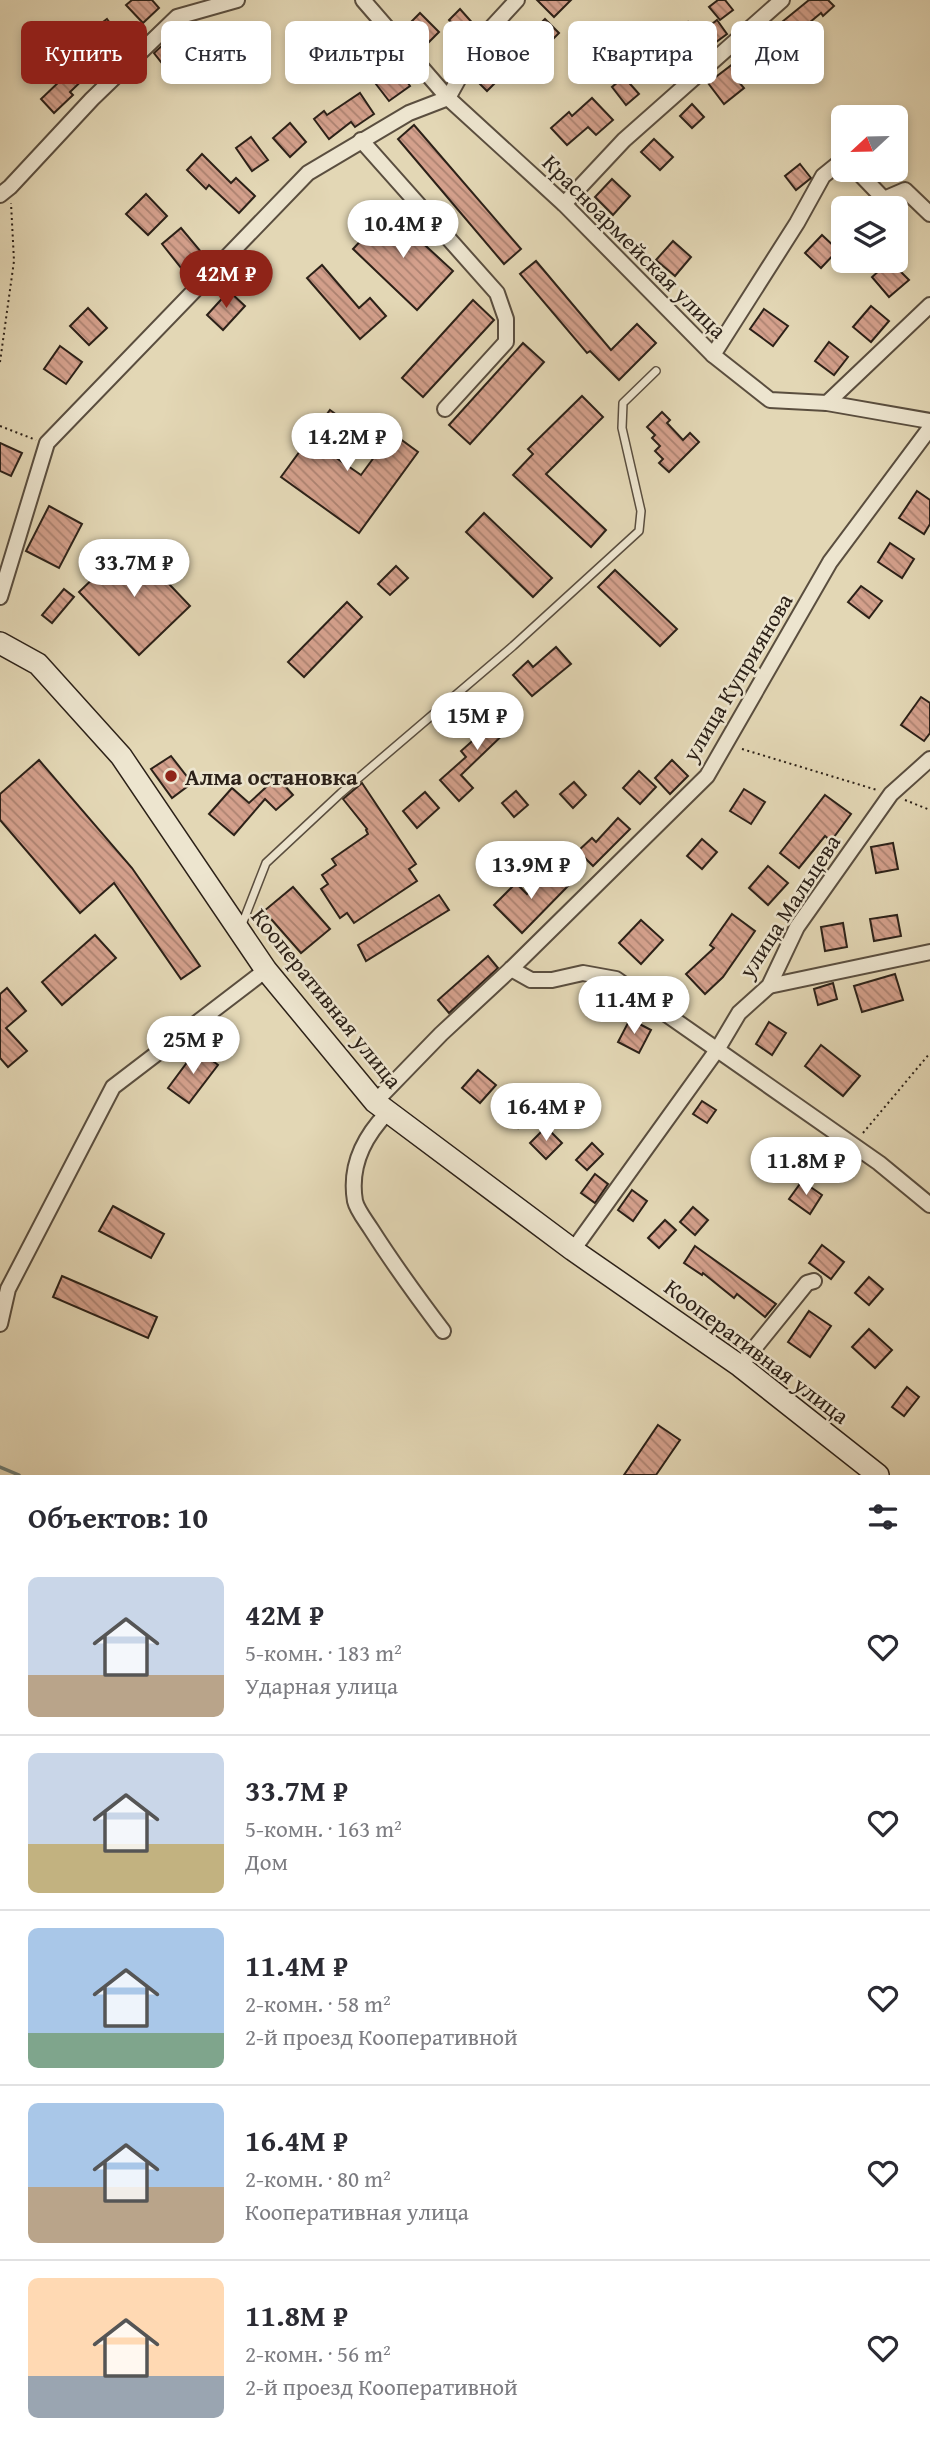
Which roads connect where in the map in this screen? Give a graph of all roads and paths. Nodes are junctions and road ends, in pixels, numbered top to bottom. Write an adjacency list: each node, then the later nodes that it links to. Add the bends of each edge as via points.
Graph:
1 (237, 0): 9 (street, via 177,17)
2 (363, 0): 5 (street, Красноармейская улица)
3 (517, 0): 5 (street, via 480,40)
4 (782, 0): 10 (street, via 624,140)
5 (448, 98): 6 (street); 10 (street, Красноармейская улица)
6 (361, 140): 17 (street, via 497,293 506,319 506,342); 21 (street, via 308,173)
7 (831, 170): 13 (street)
8 (868, 182): 11 (street, via 884,199 905,190)
9 (5, 191): 14 (path, via 14,261)
10 (564, 204): 13 (street, Красноармейская улица)
11 (930, 214)
12 (930, 304): 16 (street)
13 (713, 355): 16 (street, Красноармейская улица, via 770,400)
14 (0, 362)
15 (656, 372): 28 (lane, via 623,403 621,428 641,511 639,531 266,863)
16 (827, 403): 18 (street, Красноармейская улица)
17 (445, 409)
18 (930, 421)
19 (0, 426): 21 (path)
20 (930, 428): 30 (street, улица Куприянова, via 830,562 707,776)
21 (47, 443): 22 (street)
22 (0, 597)
23 (0, 643): 28 (main road, Кооперативная улица, via 38,664 121,756)
24 (742, 749): 26 (path)
25 (930, 759): 26 (street, улица Мальцева)
26 (891, 794): 27 (path); 32 (street, улица Мальцева, via 797,927)
27 (930, 810)
28 (239, 931): 31 (main road, Кооперативная улица)
29 (930, 953): 32 (street)
30 (511, 969): 33 (street, via 531,980 583,973 617,979); 35 (street, улица Куприянова, via 441,1034)
31 (266, 970): 35 (main road, Кооперативная улица); 40 (street, via 113,1087 8,1289)
32 (769, 986): 33 (street, улица Мальцева, via 740,1013)
33 (718, 1050): 36 (street); 38 (street, улица Мальцева)
34 (930, 1053): 36 (path)
35 (381, 1108): 38 (main road, Кооперативная улица); 41 (street, улица Куприянова, via 358,1156 355,1204)
36 (853, 1145): 37 (street)
37 (930, 1205)
38 (573, 1250): 42 (main road, Кооперативная улица)
39 (814, 1281): 42 (street, via 807,1283)
40 (0, 1324)
41 (443, 1331)
42 (740, 1366): 43 (main road, Кооперативная улица)
43 (878, 1475)

